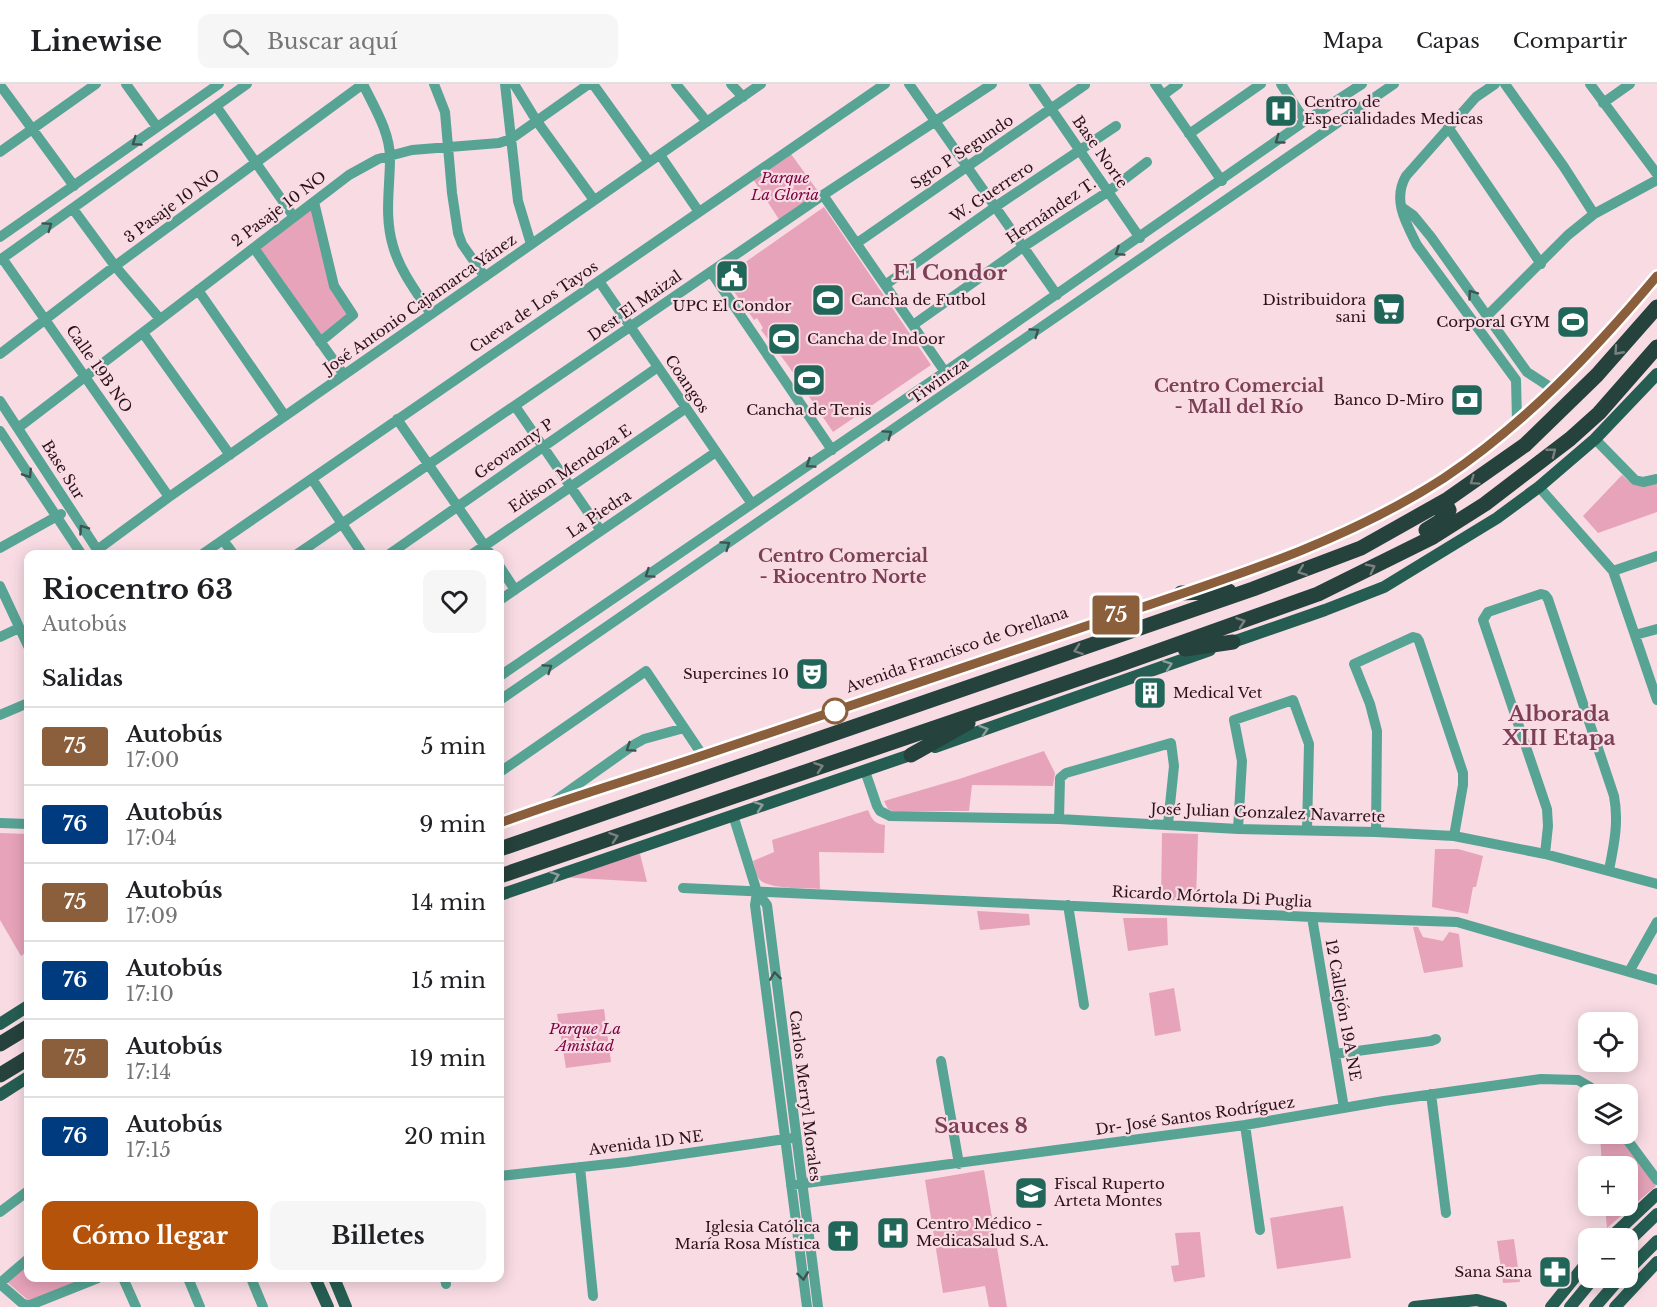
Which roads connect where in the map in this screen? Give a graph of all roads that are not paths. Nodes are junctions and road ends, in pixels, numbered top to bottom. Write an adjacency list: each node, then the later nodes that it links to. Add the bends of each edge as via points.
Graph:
1 (96, 84): 44 (street)
2 (126, 84): 42 (street)
3 (198, 84): 31 (street)
4 (219, 84): 31 (street)
5 (247, 84): 35 (street)
6 (363, 84): 51 (street, via 383,124); 54 (street, 3 Pasaje 10 NO)
7 (434, 84): 47 (street, via 445,112)
8 (505, 84): 46 (street)
9 (514, 84): 37 (street)
10 (589, 84): 37 (street, 2 Pasaje 10 NO)
11 (593, 84): 52 (street)
12 (676, 84): 39 (street)
13 (731, 84): 33 (street)
14 (761, 84): 33 (street, José Antonio Cajamarca Yánez)
15 (885, 84): 67 (street, Cueva de Los Tayos)
16 (909, 84): 40 (street)
17 (992, 84): 40 (street, Dest El Maizal)
18 (1034, 84): 36 (street, Base Norte)
19 (1155, 84): 32 (street)
20 (1178, 84): 32 (street)
21 (1261, 84): 45 (street)
22 (1281, 84): 38 (street)
23 (1362, 84): 38 (street, Tiwintza)
24 (1394, 84): 98 (street, Tiwintza, one-way to 24)
25 (1495, 84): 43 (street, via 1476,97)
26 (1505, 84): 68 (street)
27 (1590, 84): 34 (street)
28 (1630, 84): 34 (street)
29 (0, 85): 44 (street)
30 (1085, 85): 36 (street, Sgto P Segundo)
31 (205, 94): 42 (street)
32 (1163, 95): 45 (street)
33 (743, 97): 39 (street, José Antonio Cajamarca Yánez)
34 (1603, 103): 56 (street)
35 (216, 106): 54 (street); 66 (street)
36 (1052, 109): 49 (street, Base Norte); 55 (street, Sgto P Segundo)
37 (536, 120): 46 (street, 2 Pasaje 10 NO); 62 (street)
38 (1305, 121): 58 (street, Tiwintza, one-way to 58)
39 (707, 122): 50 (street, José Antonio Cajamarca Yánez)
40 (936, 122): 55 (street); 61 (street, Dest El Maizal)
41 (1116, 126): 49 (street, W. Guerrero)
42 (157, 127): 59 (street, one-way to 59)
43 (1448, 127): 65 (street, via 1400,186); 77 (street)
44 (32, 130): 48 (street); 59 (street)
45 (1189, 134): 58 (street)
46 (511, 139): 47 (street, 2 Pasaje 10 NO); 73 (street, via 518,201)
47 (449, 147): 51 (street, 2 Pasaje 10 NO); 81 (street, via 458,233)
48 (0, 152)
49 (1080, 152): 60 (street, Base Norte); 64 (street, W. Guerrero)
50 (660, 155): 52 (street, José Antonio Cajamarca Yánez); 67 (street)
51 (390, 156): 63 (street, 2 Pasaje 10 NO, via 349,175); 87 (street, via 388,220 393,247 403,271)
52 (649, 162): 62 (street, José Antonio Cajamarca Yánez)
53 (1147, 162): 60 (street, Hernández T.)
54 (255, 164): 69 (street); 78 (street, 3 Pasaje 10 NO)
55 (967, 166): 64 (street); 72 (street, Sgto P Segundo)
56 (1657, 174)
57 (1657, 180): 68 (street)
58 (1222, 181): 71 (street, Tiwintza)
59 (74, 186): 70 (street)
60 (1108, 191): 71 (street, Base Norte); 74 (street, Hernández T.)
61 (823, 195): 72 (street); 79 (street, Dest El Maizal)
62 (594, 200): 73 (street, José Antonio Cajamarca Yánez)
63 (314, 202): 69 (street, 2 Pasaje 10 NO); 94 (street, via 334,286 353,315)
64 (995, 207): 74 (street); 83 (street, W. Guerrero)
65 (1403, 208): 88 (street, one-way to 65, via 1431,237); 105 (street, via 1417,245)
66 (73, 209): 76 (street, one-way to 66); 78 (street)
67 (699, 212): 82 (street, Cueva de Los Tayos)
68 (1594, 214): 77 (street)
69 (294, 217): 75 (street, 2 Pasaje 10 NO)
70 (0, 237)
71 (1140, 238): 85 (street, Tiwintza, one-way to 85)
72 (857, 243): 83 (street)
73 (531, 244): 81 (street, José Antonio Cajamarca Yánez)
74 (1023, 247): 85 (street); 91 (street, Hernández T.)
75 (254, 248): 84 (street, 2 Pasaje 10 NO); 94 (street)
76 (1, 259): 89 (street, Calle 19B NO)
77 (1541, 264): 88 (street)
78 (115, 266): 89 (street, 3 Pasaje 10 NO); 90 (street)
79 (711, 272): 92 (street, Dest El Maizal); 117 (street)
80 (1657, 276): 106 (main road, Avenida Francisco de Orellana)
81 (485, 277): 87 (street, José Antonio Cajamarca Yánez)
82 (599, 281): 92 (street, Coangos); 111 (street, Cueva de Los Tayos)
83 (885, 285): 91 (street)
84 (198, 290): 90 (street, 2 Pasaje 10 NO); 110 (street)
85 (1057, 295): 96 (street, Tiwintza)
86 (1657, 307): 127 (highway, one-way to 127, via 1597,375 1525,445)
87 (431, 314): 102 (street, José Antonio Cajamarca Yánez)
88 (1488, 315): 101 (street)
89 (46, 319): 97 (street, 3 Pasaje 10 NO); 104 (street, Calle 19B NO)
90 (160, 320): 93 (street, 2 Pasaje 10 NO)
91 (913, 325): 100 (street)
92 (630, 328): 99 (street, Coangos); 108 (street, Dest El Maizal)
93 (142, 333): 104 (street, 2 Pasaje 10 NO); 119 (street)
94 (320, 342): 102 (street)
95 (1657, 347): 145 (highway, one-way to 95, via 1485,504 1542,461 1599,413)
96 (977, 350): 98 (street); 100 (street, Tiwintza)
97 (0, 354)
98 (987, 365): 161 (street, Tiwintza, one-way to 98)
99 (658, 367): 109 (street, Coangos); 116 (street, Geovanny P)
100 (945, 372): 117 (street, Tiwintza)
101 (1527, 372): 105 (street); 106 (street)
102 (344, 375): 110 (street, José Antonio Cajamarca Yánez)
103 (1657, 375): 115 (main road)
104 (86, 376): 113 (street, 2 Pasaje 10 NO); 125 (street, Calle 19B NO)
105 (1515, 380): 112 (street)
106 (1554, 389): 112 (main road, Avenida Francisco de Orellana)
107 (0, 401): 113 (street, Base Sur)
108 (515, 406): 116 (street); 120 (street, Dest El Maizal)
109 (686, 408): 118 (street, Coangos); 123 (street, Edison Mendoza E)
110 (285, 416): 119 (street, José Antonio Cajamarca Yánez)
111 (397, 419): 120 (street); 121 (street, Cueva de Los Tayos)
112 (1517, 421): 151 (main road, Avenida Francisco de Orellana, via 1441,480 1362,525 1283,558)
113 (18, 428): 129 (street, Base Sur)
114 (0, 431): 130 (street, Base Sur, one-way to 130)
115 (1595, 439): 122 (street, via 1635,480); 124 (main road)
116 (543, 447): 123 (street); 128 (street, Geovanny P)
117 (832, 450): 126 (street, Tiwintza, one-way to 126)
118 (716, 452): 126 (street, Coangos); 132 (street, La Piedra)
119 (230, 455): 125 (street, José Antonio Cajamarca Yánez)
120 (429, 465): 128 (street); 131 (street, Dest El Maizal)
121 (312, 479): 131 (street); 133 (street, Cueva de Los Tayos)
122 (1657, 479)
123 (571, 487): 132 (street); 143 (street, Edison Mendoza E)
124 (1539, 487): 146 (street); 158 (main road, via 1497,518 1384,587)
125 (169, 497): 137 (street, José Antonio Cajamarca Yánez)
126 (752, 504): 160 (street, Tiwintza, one-way to 160)
127 (1439, 504): 145 (highway, via 1449,510); 149 (highway, one-way to 149, via 1361,548)
128 (458, 506): 142 (street, Geovanny P); 143 (street)
129 (69, 508): 130 (street); 136 (street, Base Sur, one-way to 129)
130 (56, 517): 134 (street); 135 (street, Base Sur)
131 (342, 524): 140 (street, Dest El Maizal); 141 (street)
132 (601, 531): 150 (street, La Piedra)
133 (223, 540): 138 (street, Cueva de Los Tayos); 139 (street)
134 (0, 549)
135 (79, 550)
136 (97, 550)
137 (103, 550)
138 (208, 550)
139 (230, 550)
140 (303, 550)
141 (360, 550)
142 (395, 550)
143 (488, 550)
144 (1657, 556): 146 (street)
145 (1391, 558): 159 (highway, one-way to 145, via 1318,594)
146 (1613, 571): 155 (street)
147 (504, 573): 150 (street)
148 (0, 586): 153 (street)
149 (1253, 589): 151 (highway); 182 (highway, one-way to 182)
150 (515, 590): 152 (street, La Piedra)
151 (1181, 593): 168 (main road, Avenida Francisco de Orellana)
152 (504, 597)
153 (20, 628): 156 (street); 157 (street)
154 (1657, 629): 155 (street)
155 (1635, 635): 162 (street)
156 (0, 637)
157 (24, 637)
158 (1233, 642): 159 (highway); 167 (main road, one-way to 158)
159 (1158, 651): 163 (highway)
160 (504, 673)
161 (504, 697)
162 (1657, 700)
163 (1005, 703): 167 (highway); 185 (highway, one-way to 163)
164 (24, 705): 165 (street)
165 (0, 715)
166 (684, 728): 168 (street); 169 (street, via 646,671); 171 (street, one-way to 171, via 635,744)
167 (911, 755): 170 (main road)
168 (703, 756): 171 (main road, Avenida Francisco de Orellana)
169 (504, 769)
170 (865, 771): 172 (main road, one-way to 170); 173 (street, José Julian Gonzalez Navarrete, via 877,806 891,816)
171 (546, 807): 174 (main road, Avenida Francisco de Orellana)
172 (733, 815): 188 (street, Carlos Merryl Morales); 189 (main road, one-way to 172)
173 (1059, 819): 177 (street, José Julian Gonzalez Navarrete); 177 (street, via 1060,778 1066,773 1171,742 1174,766)
174 (504, 822)
175 (0, 823): 176 (street)
176 (24, 824)
177 (1168, 824): 178 (street, José Julian Gonzalez Navarrete)
178 (1238, 829): 179 (street, José Julian Gonzalez Navarrete); 179 (street, via 1242,761 1234,720 1293,700 1309,744)
179 (1307, 830): 180 (street, José Julian Gonzalez Navarrete)
180 (1376, 832): 181 (street, José Julian Gonzalez Navarrete); 181 (street, via 1377,731 1354,664 1413,637 1419,641 1463,773)
181 (1454, 836): 183 (street, José Julian Gonzalez Navarrete)
182 (504, 848)
183 (1545, 854): 184 (street, José Julian Gonzalez Navarrete); 184 (street, via 1547,809 1484,620 1488,612 1541,594 1548,599 1614,796 1616,833)
184 (1609, 870): 186 (street, José Julian Gonzalez Navarrete)
185 (504, 875)
186 (1657, 884)
187 (683, 888): 188 (street, Ricardo Mórtola Di Puglia)
188 (758, 892): 190 (street, Ricardo Mórtola Di Puglia); 211 (street, Carlos Merryl Morales, via 766,905)
189 (504, 894)
190 (1068, 905): 191 (street, Ricardo Mórtola Di Puglia); 195 (street)
191 (1312, 917): 193 (street, Ricardo Mórtola Di Puglia, via 1457,922); 201 (street, 12 Callejón 19A NE)
192 (1657, 922): 193 (street)
193 (1630, 970): 194 (street, Ricardo Mórtola Di Puglia)
194 (1657, 980)
195 (1084, 1005)
196 (24, 1008): 197 (main road)
197 (1, 1019)
198 (24, 1029): 200 (highway)
199 (1436, 1039): 201 (street)
200 (0, 1044)
201 (1335, 1054): 209 (street, 12 Callejón 19A NE)
202 (24, 1060): 204 (highway)
203 (941, 1061): 213 (street)
204 (0, 1075)
205 (24, 1080): 208 (main road)
206 (1587, 1084): 207 (street, Dr- José Santos Rodríguez, via 1572,1079 1541,1080)
207 (1431, 1094): 209 (street, Dr- José Santos Rodríguez); 221 (street)
208 (0, 1095)
209 (1344, 1108): 210 (street, Dr- José Santos Rodríguez)
210 (1245, 1125): 213 (street, Dr- José Santos Rodríguez); 224 (street)
211 (790, 1139): 214 (street, Avenida 1D NE); 217 (street, Carlos Merryl Morales)
212 (1630, 1144): 216 (street)
213 (958, 1164): 217 (street, Dr- José Santos Rodríguez)
214 (580, 1167): 215 (street, Avenida 1D NE); 241 (street)
215 (504, 1176)
216 (1657, 1180)
217 (796, 1184): 247 (street, Carlos Merryl Morales, one-way to 247); 248 (street, Carlos Merryl Morales)
218 (24, 1194): 220 (street)
219 (1657, 1194): 223 (main road)
220 (0, 1212)
221 (1446, 1213)
222 (1657, 1214): 225 (main road)
223 (1621, 1228)
224 (1260, 1230)
225 (1638, 1232)
226 (1657, 1241): 227 (main road)
227 (1643, 1255): 228 (main road); 230 (main road)
228 (1638, 1260)
229 (24, 1263): 238 (street)
230 (1655, 1264): 254 (main road)
231 (1578, 1273): 251 (main road)
232 (88, 1282): 238 (street, via 28,1306)
233 (125, 1282): 243 (street)
234 (190, 1282): 244 (street)
235 (253, 1282): 245 (street)
236 (317, 1282): 242 (main road)
237 (336, 1282): 246 (main road)
238 (0, 1284)
239 (1586, 1288): 252 (main road)
240 (1611, 1288): 253 (main road)
241 (593, 1296)
242 (327, 1306)
243 (136, 1307)
244 (200, 1307)
245 (263, 1307)
246 (346, 1307)
247 (807, 1307)
248 (818, 1307)
249 (1414, 1307): 250 (main road, via 1477,1300)
250 (1501, 1307)
251 (1551, 1307)
252 (1570, 1307)
253 (1595, 1307)
254 (1615, 1307)

